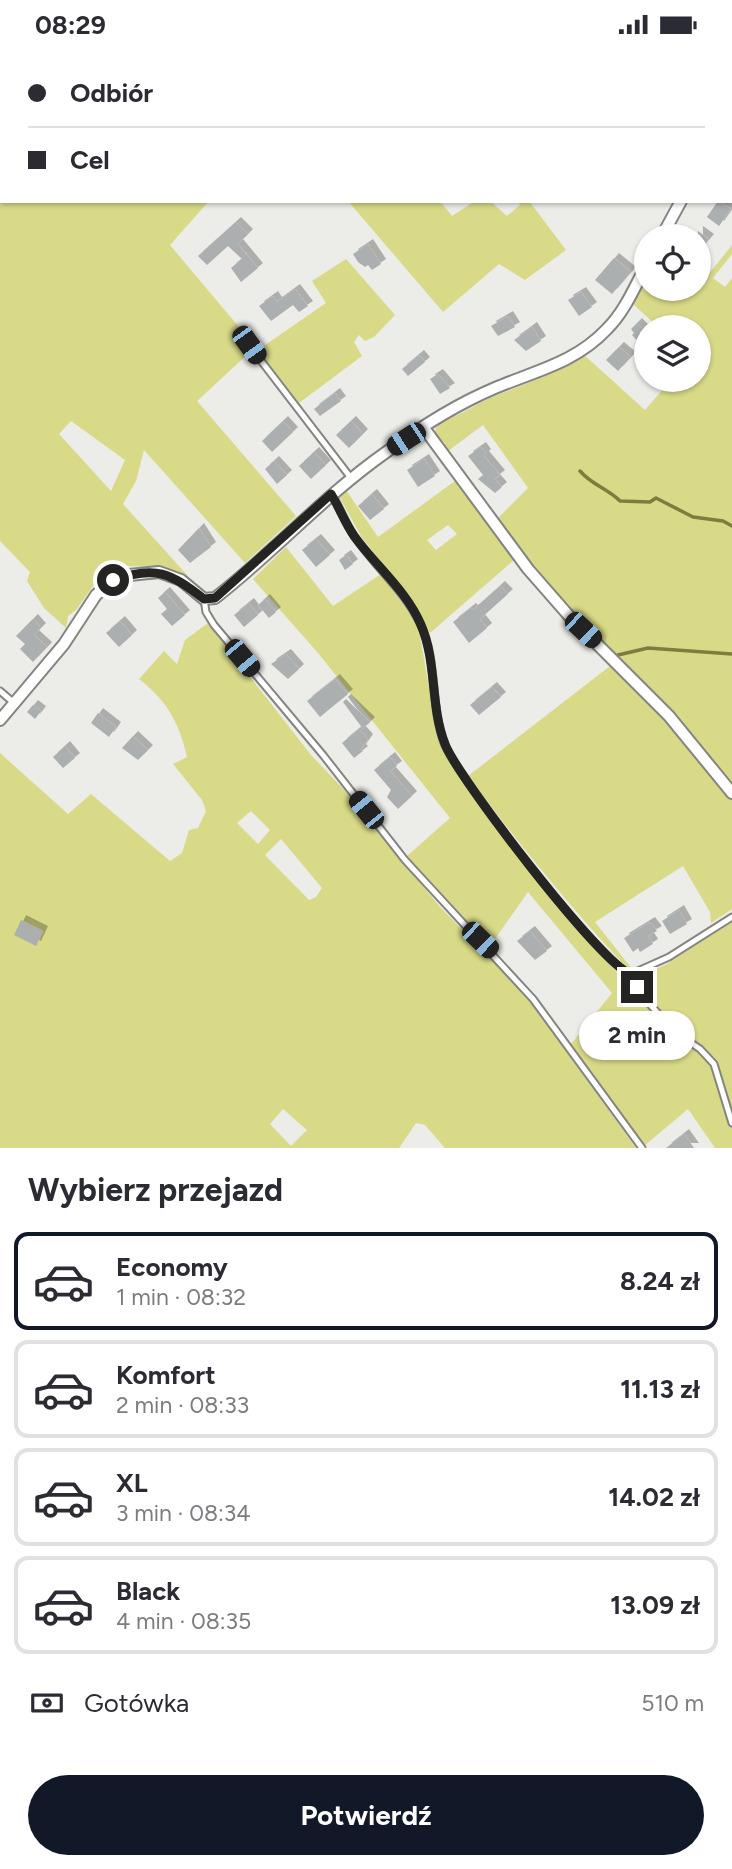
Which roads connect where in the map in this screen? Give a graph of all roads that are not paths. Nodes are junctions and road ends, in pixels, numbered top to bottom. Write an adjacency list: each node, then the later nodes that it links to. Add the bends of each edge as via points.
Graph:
1 (680, 203): 2 (street)
2 (669, 224)
3 (634, 288): 5 (street, via 605,332 574,356 494,389)
4 (249, 345): 6 (lane)
5 (424, 428): 6 (street); 12 (street, via 528,569 669,716)
6 (351, 478): 7 (street)
7 (331, 494): 8 (street, via 220,594); 14 (lane, via 353,534 422,626 439,727 448,753 514,845 602,952)
8 (204, 599): 10 (street, via 181,580 159,572 113,580 96,595 64,644); 16 (lane, via 214,625 405,860 533,999)
9 (0, 691): 10 (lane)
10 (14, 703): 11 (street)
11 (0, 720)
12 (732, 793)
13 (732, 917): 14 (lane, via 669,957)
14 (631, 974): 15 (lane, via 645,999 675,1032 715,1064)
15 (732, 1123)
16 (642, 1148)

